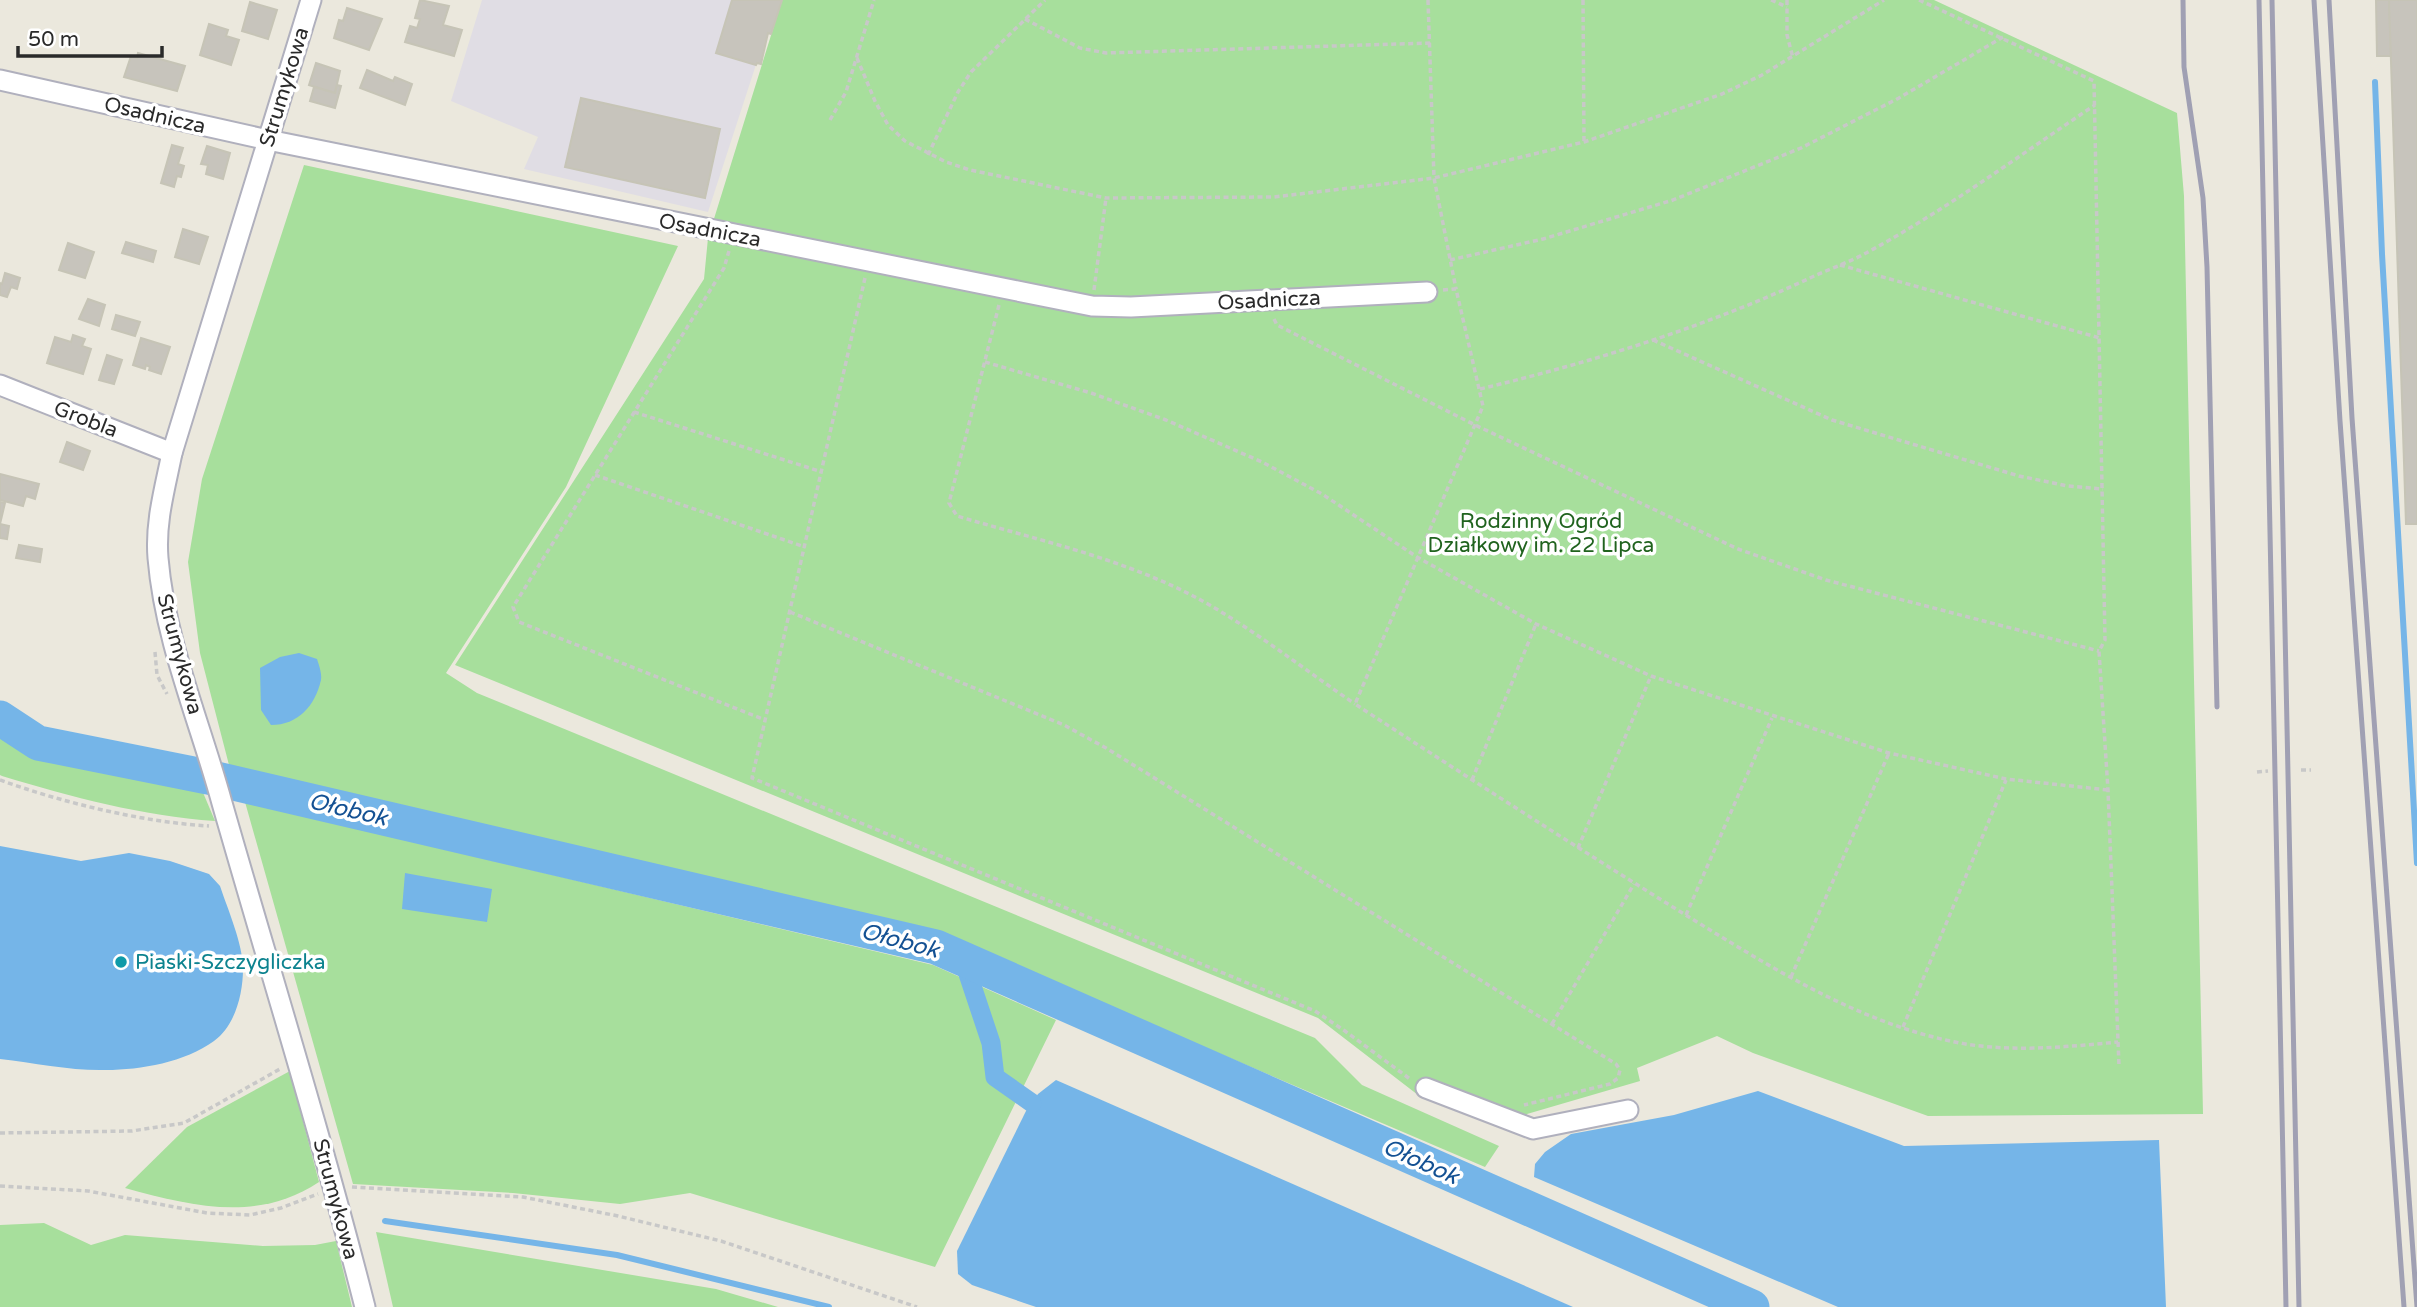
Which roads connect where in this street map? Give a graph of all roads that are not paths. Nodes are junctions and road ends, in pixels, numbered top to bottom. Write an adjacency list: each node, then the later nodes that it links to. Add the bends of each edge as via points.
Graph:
1 (311, 0): 3 (street, Strumykowa)
2 (0, 80): 3 (street, Osadnicza)
3 (268, 140): 4 (street, Osadnicza, via 1092,306); 6 (street, Strumykowa)
4 (1427, 292)
5 (0, 385): 6 (street, Grobla)
6 (172, 453): 9 (street, Strumykowa, via 159,521 158,554 171,633)
7 (1426, 1088): 8 (street, via 1533,1129)
8 (1628, 1110)
9 (365, 1307)

